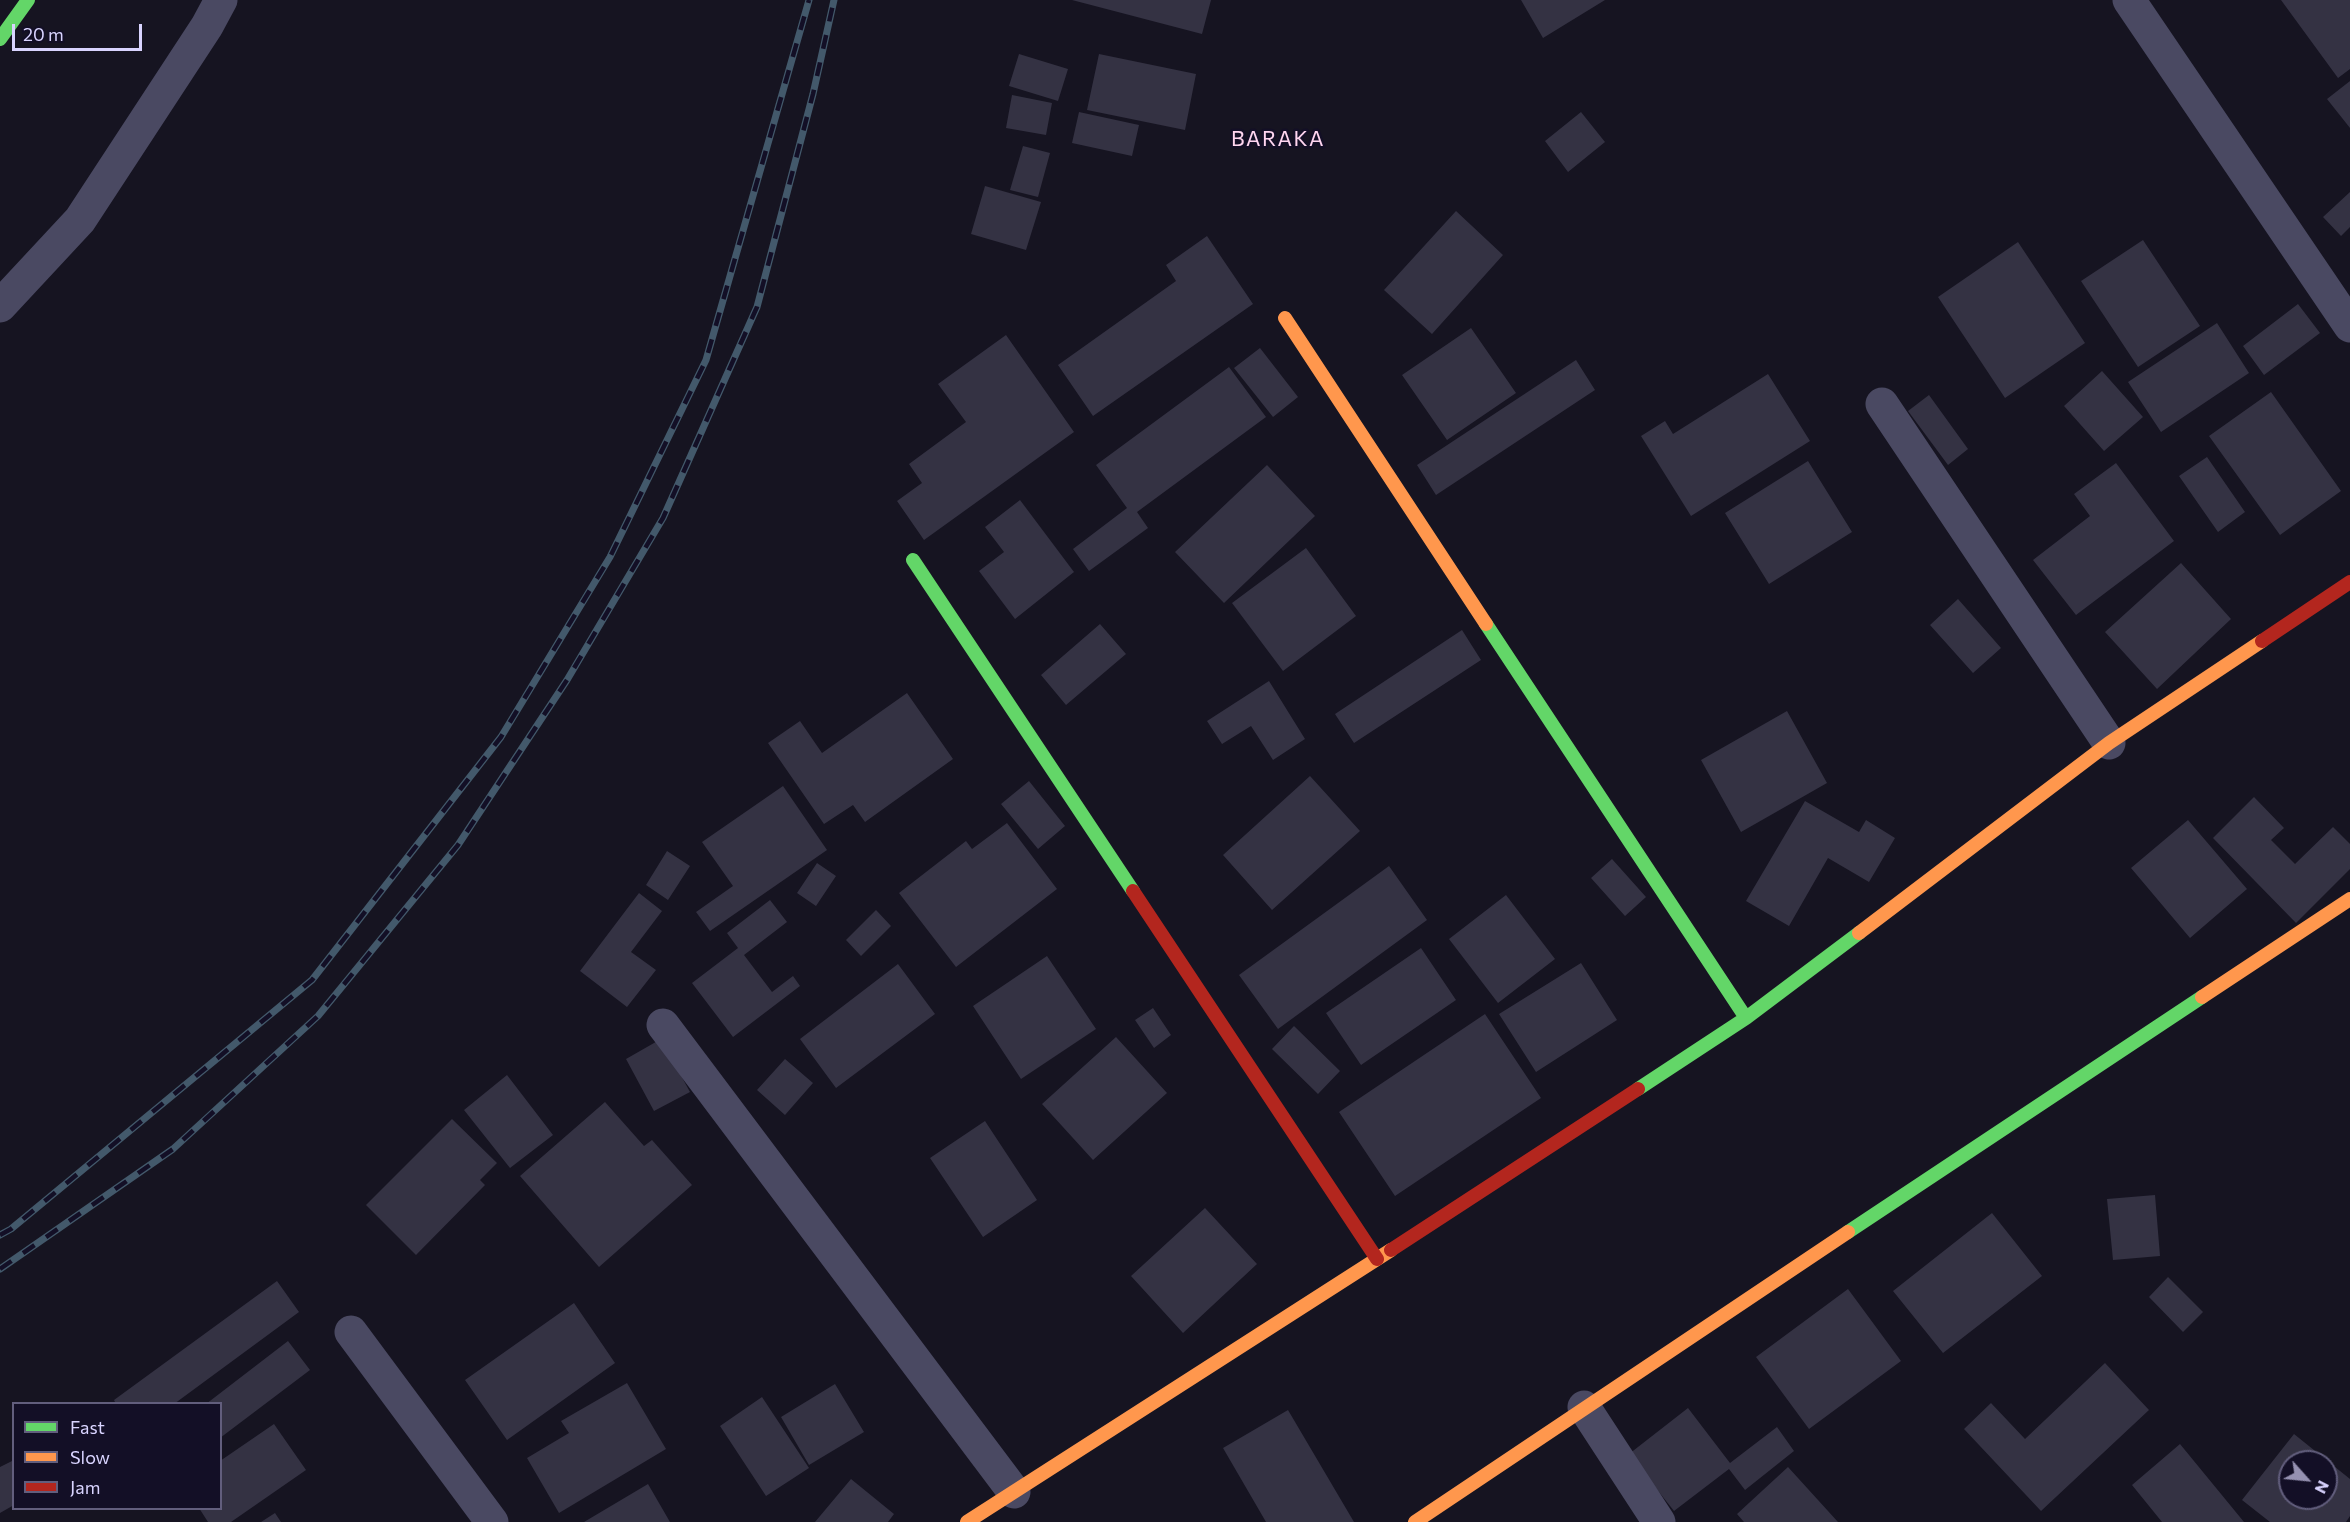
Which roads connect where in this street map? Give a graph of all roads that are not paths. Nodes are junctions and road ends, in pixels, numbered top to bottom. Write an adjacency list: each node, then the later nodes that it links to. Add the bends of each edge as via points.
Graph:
1 (28, 0): 4 (main road)
2 (221, 0): 5 (street, via 80,220)
3 (2128, 0): 7 (street)
4 (0, 39)
5 (0, 306)
6 (1285, 318): 13 (main road)
7 (2350, 326)
8 (1882, 404): 11 (street)
9 (913, 560): 15 (main road)
10 (2350, 582): 11 (main road)
11 (2109, 743): 13 (main road)
12 (2350, 899): 17 (main road)
13 (1746, 1018): 15 (main road)
14 (663, 1025): 18 (street)
15 (1377, 1259): 18 (main road)
16 (351, 1332): 19 (street)
17 (1584, 1407): 21 (main road); 22 (street)
18 (1014, 1492): 20 (main road)
19 (492, 1522)
20 (967, 1522)
21 (1415, 1522)
22 (1659, 1522)

